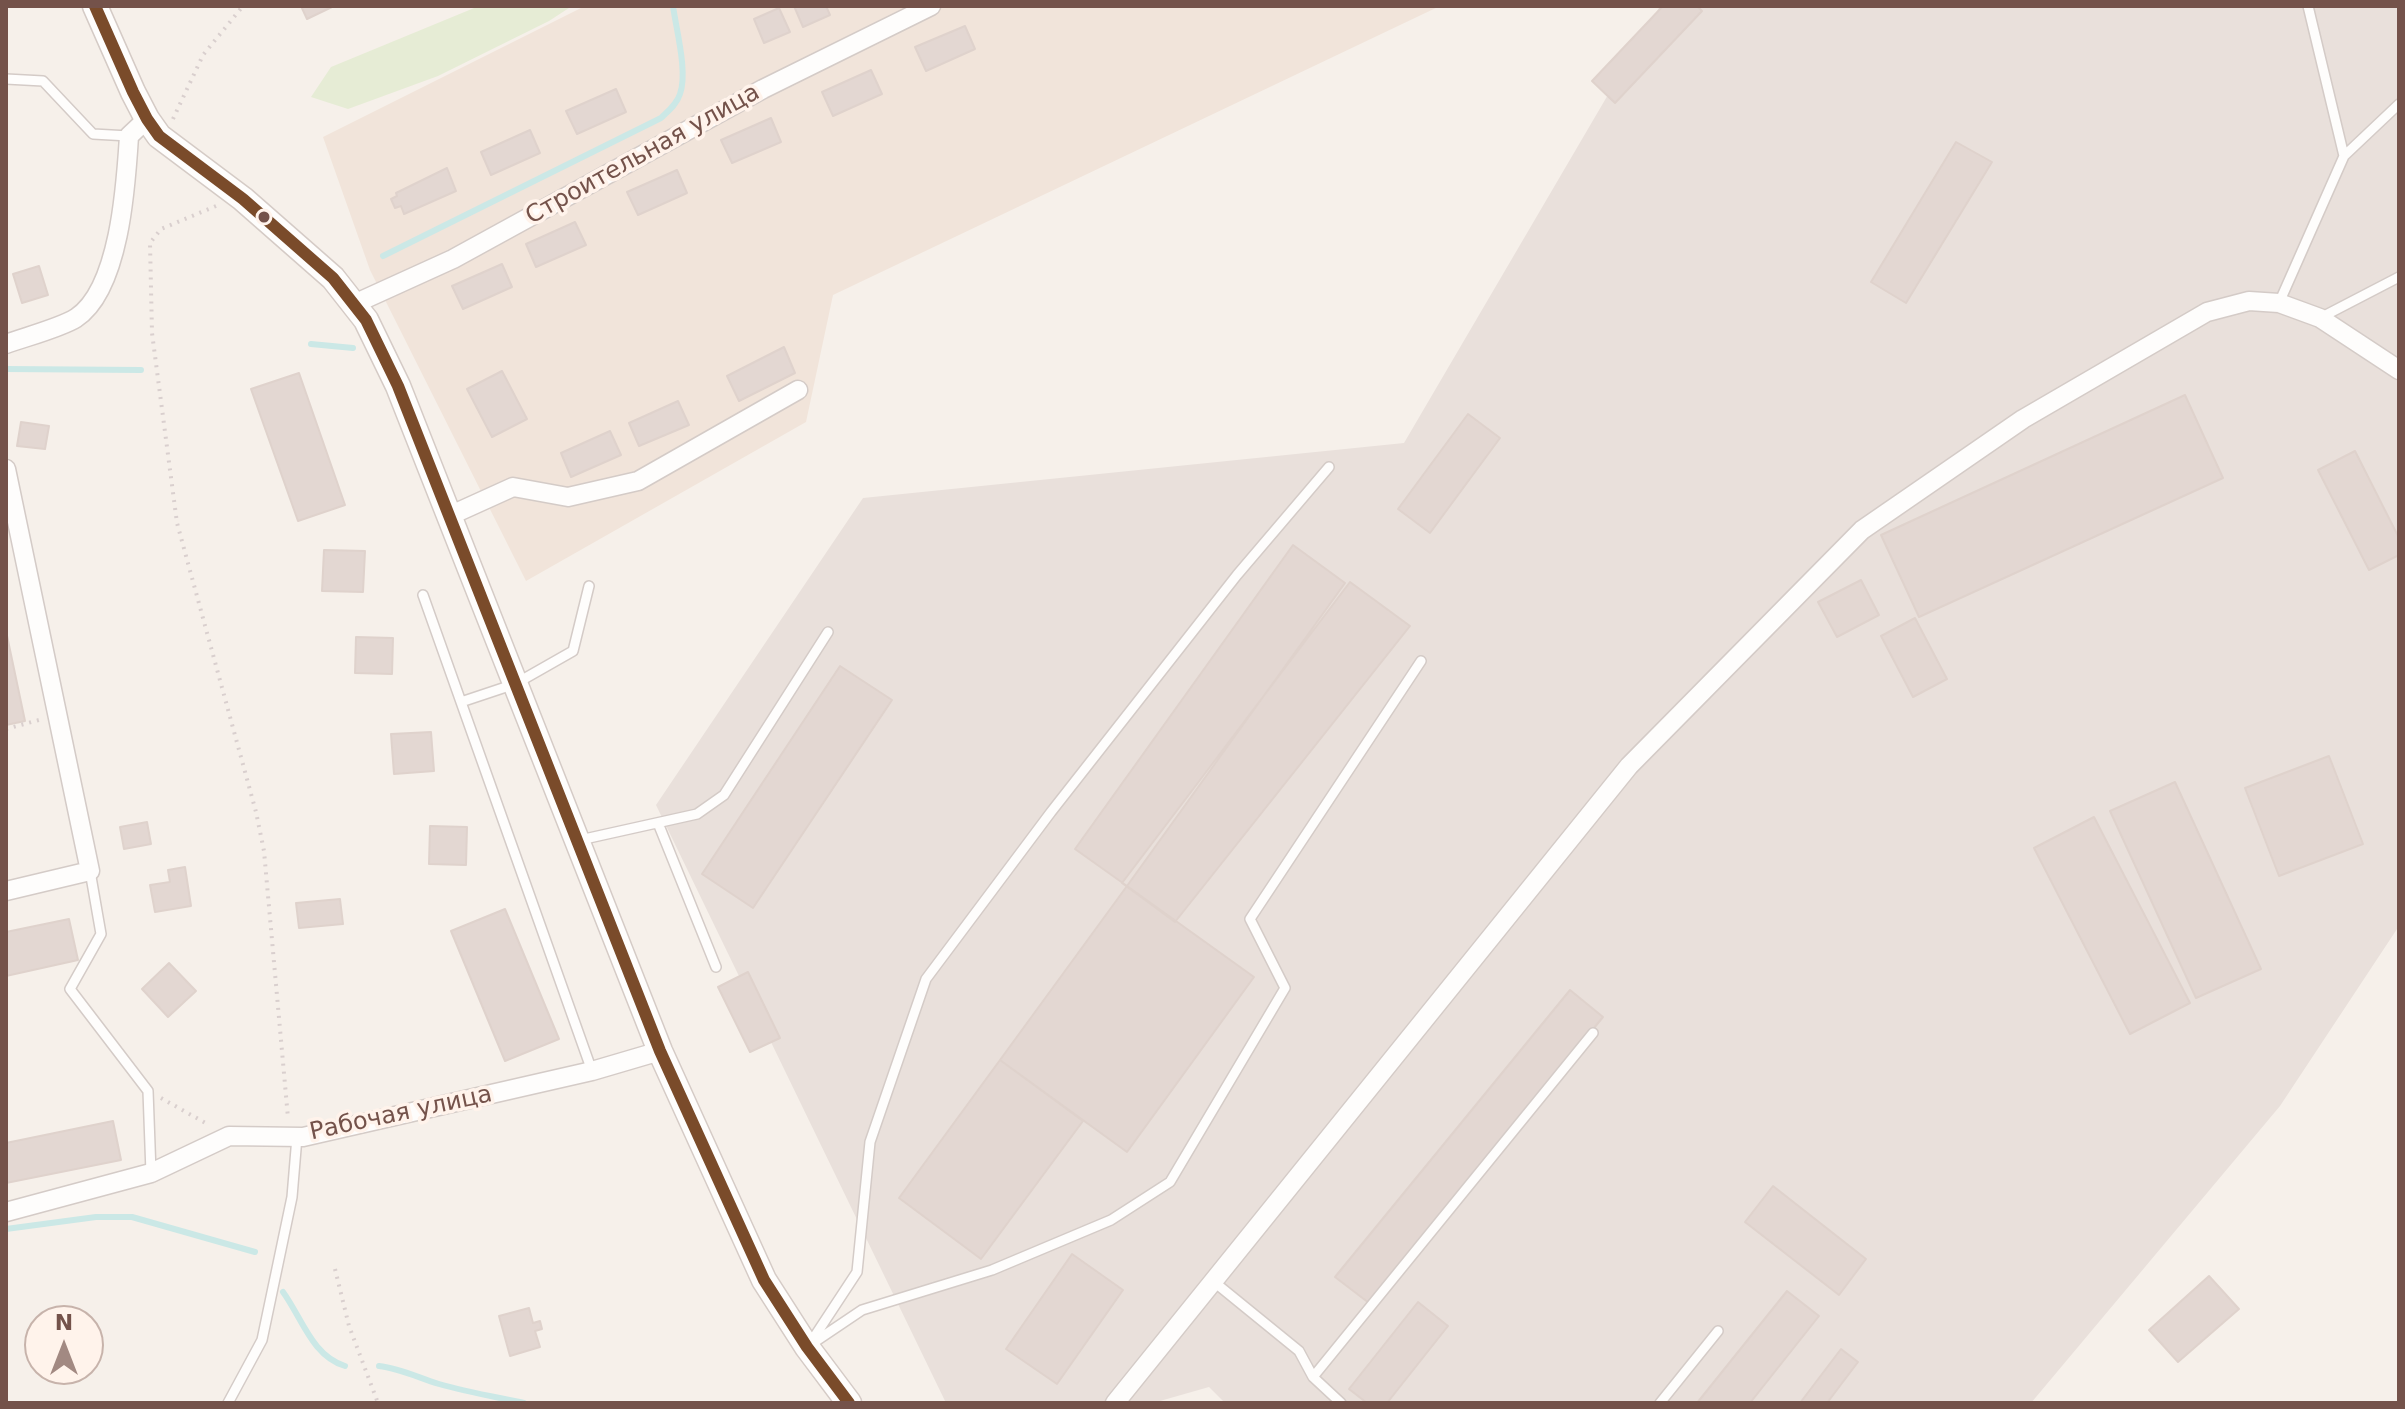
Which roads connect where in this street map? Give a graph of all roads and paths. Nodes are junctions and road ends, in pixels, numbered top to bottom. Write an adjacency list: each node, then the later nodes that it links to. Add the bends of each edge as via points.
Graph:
1 (95, 6): 7 (main road)
2 (243, 6): 8 (path, via 203,55)
3 (931, 6): 13 (street, Строительная улица, via 763,89 453,259)
4 (2308, 6): 9 (lane)
5 (6, 79): 7 (lane, via 43,81 93,134)
6 (2399, 104): 9 (lane)
7 (138, 127): 8 (main road); 15 (street, via 122,217 102,287 77,317)
8 (165, 140): 10 (main road)
9 (2344, 156): 12 (lane)
10 (243, 199): 13 (main road, via 333,278); 39 (path, via 161,229 150,243 152,333 177,523 264,851)
11 (2399, 277): 14 (lane)
12 (2279, 303): 14 (street); 43 (street, via 2249,301 2207,312 2023,419 1862,530 1629,766)
13 (354, 304): 20 (main road, via 398,386)
14 (2320, 318): 16 (street)
15 (6, 344)
16 (2399, 370)
17 (798, 390): 20 (street, via 638,481 568,497 513,487)
18 (1329, 467): 45 (lane, via 1237,575 926,979 870,1142 857,1272)
19 (6, 469): 27 (street)
20 (449, 516): 25 (main road)
21 (589, 586): 25 (lane, via 573,651)
22 (423, 595): 26 (lane)
23 (828, 632): 29 (lane, via 724,795 697,814)
24 (1421, 661): 45 (lane, via 1250,919 1285,988 1170,1182 1111,1220 992,1270 862,1310)
25 (515, 684): 26 (lane); 30 (main road)
26 (461, 702): 36 (lane)
27 (56, 712): 28 (path); 31 (street)
28 (6, 729)
29 (658, 823): 30 (lane); 33 (lane)
30 (577, 841): 35 (main road)
31 (90, 871): 32 (street); 37 (lane, via 101,934 70,989)
32 (6, 891)
33 (716, 967)
34 (1593, 1033): 46 (lane)
35 (660, 1051): 36 (street, Рабочая улица); 45 (main road, via 764,1280)
36 (592, 1071): 39 (street, Рабочая улица)
37 (148, 1091): 38 (path); 40 (lane)
38 (229, 1136): 39 (street, Рабочая улица); 40 (street, Рабочая улица)
39 (294, 1137): 47 (lane, via 292,1197 262,1340)
40 (151, 1173): 41 (street, Рабочая улица)
41 (6, 1212)
42 (335, 1269): 48 (path, via 349,1326)
43 (1213, 1281): 46 (lane, via 1299,1351); 50 (street)
44 (1718, 1331): 52 (lane)
45 (807, 1347): 49 (main road)
46 (1313, 1377): 51 (lane)
47 (228, 1403)
48 (378, 1403)
49 (849, 1403)
50 (1115, 1403)
51 (1341, 1403)
52 (1660, 1403)

